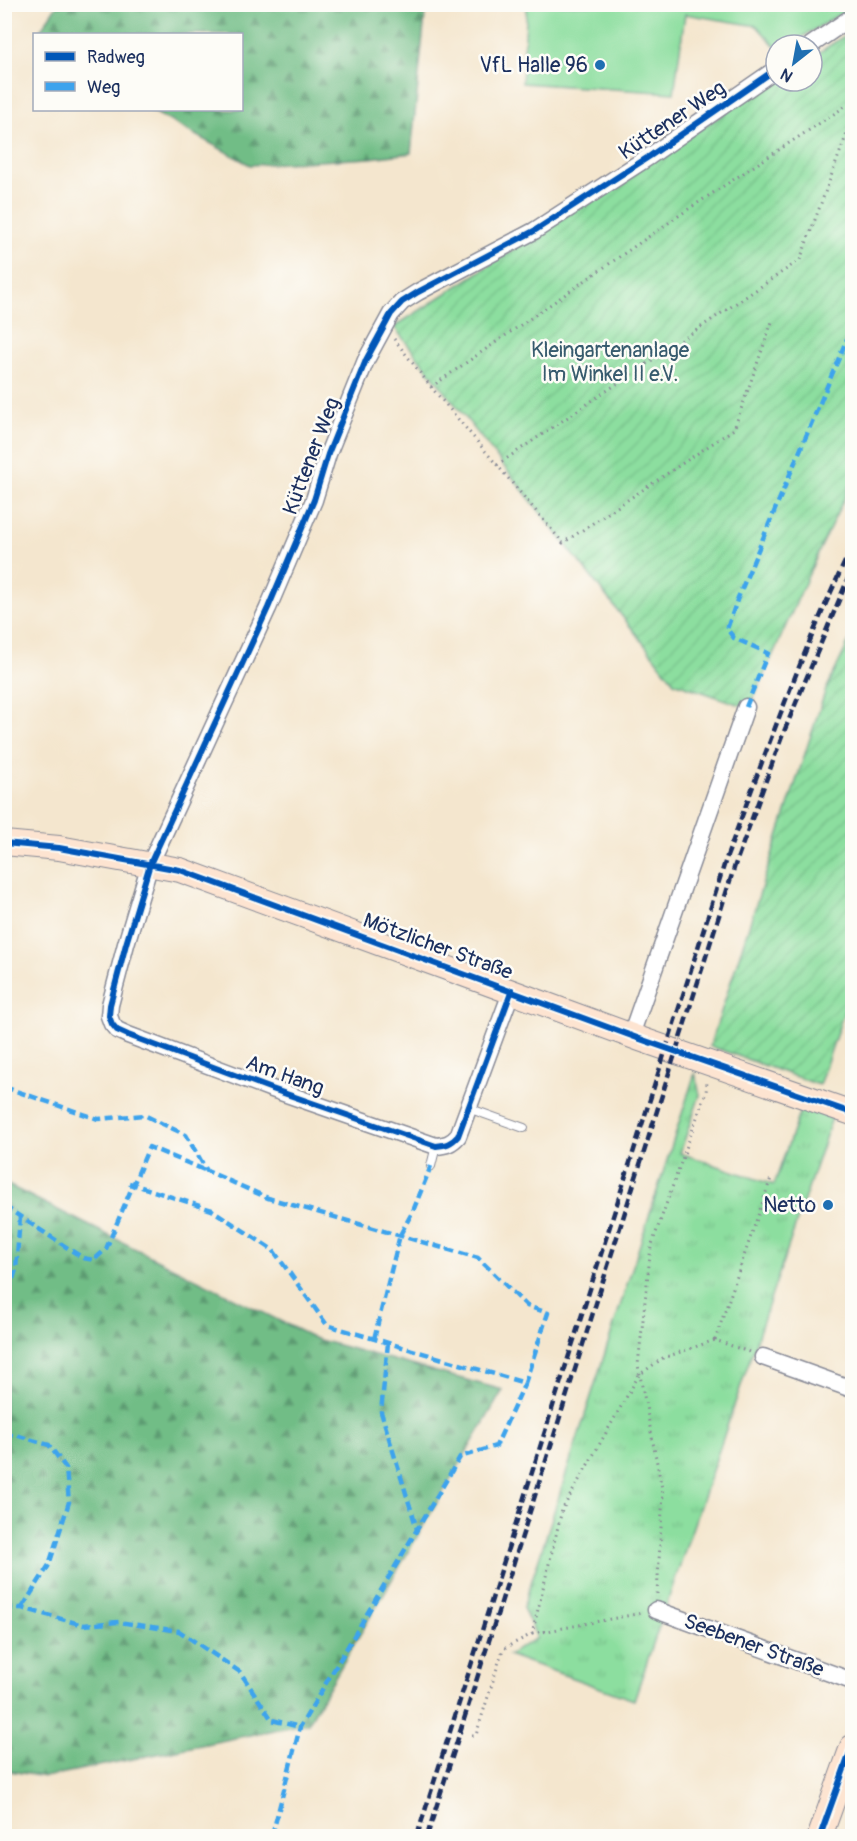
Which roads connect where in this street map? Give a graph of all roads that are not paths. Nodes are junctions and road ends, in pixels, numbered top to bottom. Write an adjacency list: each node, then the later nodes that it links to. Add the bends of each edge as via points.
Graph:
1 (852, 16): 2 (street)
2 (824, 36)
3 (764, 77): 6 (street, Küttener Weg, via 534,231 402,302 391,314 366,360 314,500 268,608)
4 (746, 707): 8 (street)
5 (4, 843): 6 (street, Mötzlicher Straße)
6 (150, 864): 7 (street, Mötzlicher Straße, via 180,870); 12 (street, Am Hang, via 110,1005 117,1030)
7 (512, 990): 8 (street, Mötzlicher Straße); 9 (street)
8 (631, 1035): 10 (street, Mötzlicher Straße)
9 (468, 1108): 11 (lane); 12 (street, via 453,1142)
10 (852, 1113)
11 (525, 1128)
12 (436, 1146): 13 (lane)
13 (431, 1166)
14 (762, 1357): 15 (street)
15 (852, 1389)
16 (656, 1610): 17 (street, Seebener Straße)
17 (852, 1681)
18 (852, 1747): 19 (street)
19 (820, 1836)

